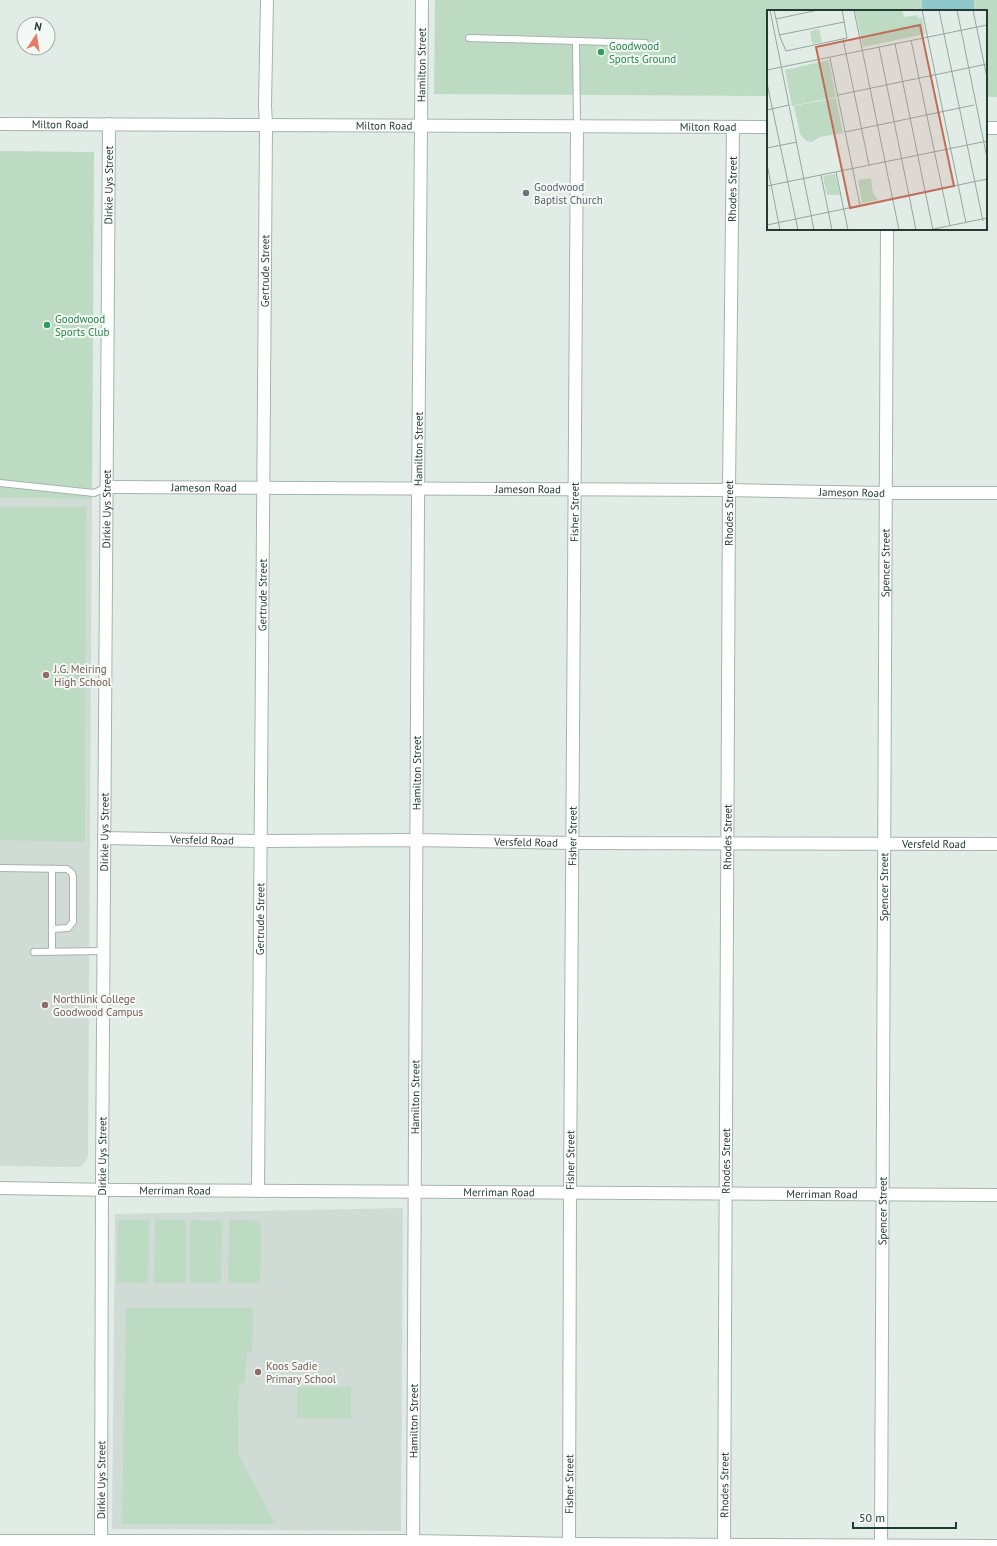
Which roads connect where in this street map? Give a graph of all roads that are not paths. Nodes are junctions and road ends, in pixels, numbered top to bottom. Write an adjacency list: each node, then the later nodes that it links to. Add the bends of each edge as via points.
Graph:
1 (267, 0): 8 (street, Gertrude Street)
2 (422, 0): 9 (street, Hamilton Street)
3 (469, 38): 4 (lane)
4 (576, 41): 5 (lane); 10 (lane)
5 (645, 43)
6 (0, 124): 7 (street, Milton Road)
7 (109, 124): 8 (street, Milton Road); 15 (street, Dirkie Uys Street)
8 (266, 125): 9 (street, Milton Road); 16 (street, Gertrude Street)
9 (421, 126): 10 (street, Milton Road); 17 (street, Hamilton Street)
10 (577, 126): 11 (street, Milton Road); 18 (street, Fisher Street)
11 (733, 127): 12 (street, Milton Road); 19 (street, Rhodes Street)
12 (767, 127)
13 (887, 230): 20 (street, Spencer Street)
14 (0, 484): 15 (lane, via 94,493)
15 (107, 487): 16 (street, Jameson Road); 22 (street, Dirkie Uys Street)
16 (264, 488): 17 (street, Jameson Road); 24 (street, Gertrude Street)
17 (418, 489): 18 (street, Jameson Road); 23 (street, Hamilton Street)
18 (574, 490): 19 (street, Jameson Road); 25 (street, Fisher Street)
19 (729, 490): 20 (street, Jameson Road); 26 (street, Rhodes Street)
20 (885, 493): 21 (street, Jameson Road); 27 (street, Spencer Street)
21 (997, 493)
22 (104, 838): 24 (street, Versfeld Road); 32 (street, Dirkie Uys Street)
23 (417, 840): 24 (street, Versfeld Road); 25 (street, Versfeld Road); 38 (street, Hamilton Street)
24 (261, 841): 37 (street, Gertrude Street)
25 (572, 843): 26 (street, Versfeld Road); 39 (street, Fisher Street)
26 (727, 843): 27 (street, Versfeld Road); 41 (street, Rhodes Street)
27 (883, 844): 28 (street, Versfeld Road); 40 (street, Spencer Street)
28 (997, 844)
29 (0, 868): 30 (lane)
30 (52, 869): 31 (lane); 31 (lane, via 70,870 73,877 73,922 68,928)
31 (52, 929): 34 (lane)
32 (103, 951): 34 (lane); 36 (street, Dirkie Uys Street)
33 (34, 952): 34 (lane)
34 (52, 952)
35 (0, 1188): 36 (street, Merriman Road)
36 (102, 1190): 37 (street, Merriman Road); 44 (street, Dirkie Uys Street)
37 (258, 1191): 38 (street, Merriman Road)
38 (414, 1191): 39 (street, Merriman Road); 45 (street, Hamilton Street)
39 (570, 1192): 41 (street, Merriman Road); 46 (street, Fisher Street)
40 (882, 1193): 41 (street, Merriman Road); 42 (street, Merriman Road); 48 (street, Spencer Street)
41 (725, 1194): 47 (street, Rhodes Street)
42 (997, 1195)
43 (0, 1541): 44 (street)
44 (101, 1541): 45 (street)
45 (413, 1544): 46 (street)
46 (569, 1545): 47 (street)
47 (724, 1545): 48 (street)
48 (881, 1546): 49 (street)
49 (997, 1546)

